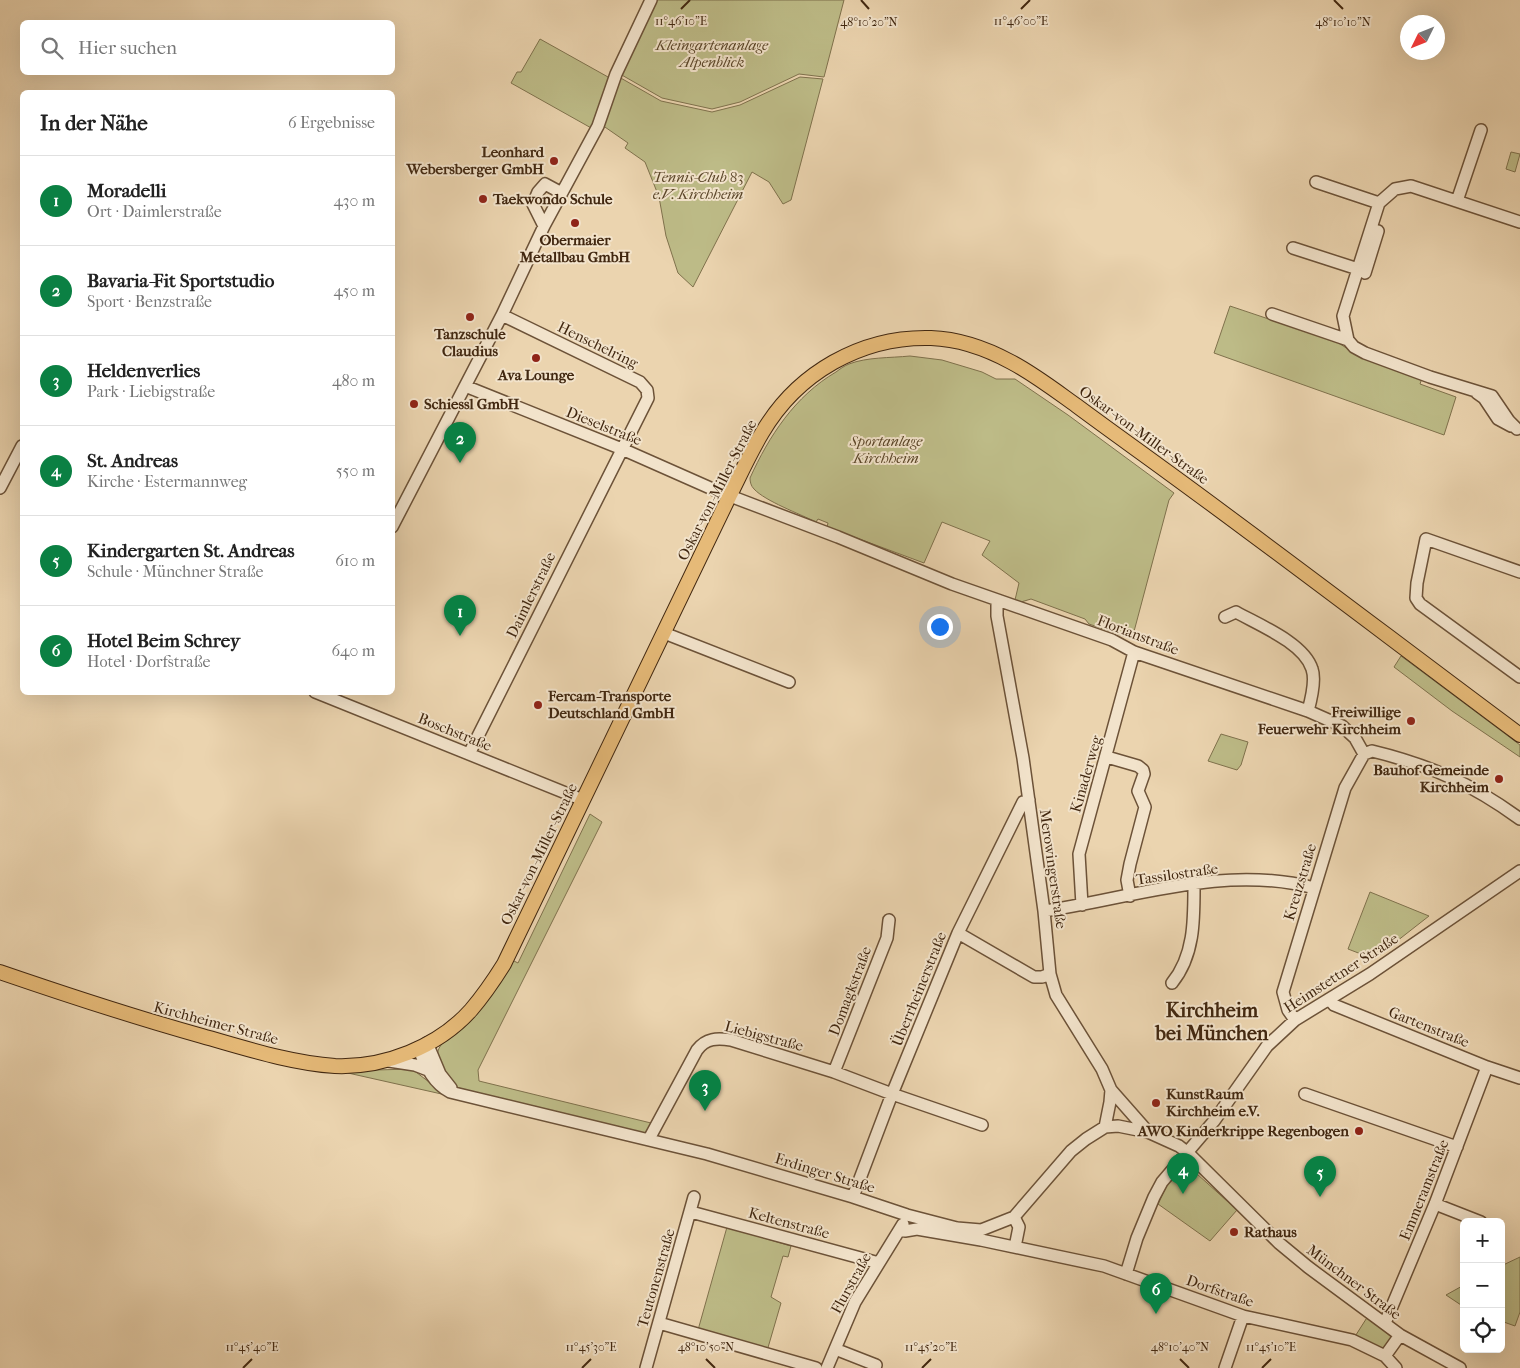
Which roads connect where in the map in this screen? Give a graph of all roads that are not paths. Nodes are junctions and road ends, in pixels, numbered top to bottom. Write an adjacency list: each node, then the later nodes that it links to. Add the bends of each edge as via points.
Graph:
1 (651, 0): 5 (street, via 616,74 598,126)
2 (1481, 130): 6 (street)
3 (1316, 182): 7 (street)
4 (1390, 193): 6 (street, via 1411,186); 7 (street); 14 (street)
5 (560, 195): 9 (street); 9 (street, via 545,184 538,192 533,204)
6 (1456, 200): 8 (street)
7 (1379, 203): 11 (street)
8 (1520, 222)
9 (544, 226): 13 (street)
10 (1293, 248): 11 (street)
11 (1358, 269): 14 (street, via 1343,316)
12 (1272, 314): 14 (street)
13 (502, 315): 15 (street); 17 (street, Henschelring, via 640,382 647,390 648,398)
14 (1346, 334): 16 (street, via 1354,347 1365,353 1492,396 1508,420)
15 (465, 386): 17 (street, Dieselstraße); 21 (street)
16 (1519, 429)
17 (622, 449): 20 (street, Dieselstraße); 32 (street, Daimlerstraße)
18 (20, 450): 19 (street)
19 (0, 488)
20 (730, 495): 23 (street, Florianstraße); 25 (main road, Oskar-von-Miller-Straße); 31 (main road, Oskar-von-Miller-Straße, via 777,412 798,388 825,366 863,348 896,340 932,338 971,345 1010,361 1044,383)
21 (395, 521)
22 (1520, 572): 27 (street, via 1426,539 1416,598)
23 (997, 601): 26 (street, Florianstraße, via 1112,640); 36 (street, Merowingerstraße)
24 (1225, 617): 30 (street, via 1236,612 1300,650 1312,670 1312,696)
25 (664, 633): 28 (street); 35 (main road, Oskar-von-Miller-Straße)
26 (1134, 652): 30 (street, Florianstraße); 34 (street, Kinaderweg)
27 (1520, 677)
28 (790, 682)
29 (322, 695): 32 (street, Boschstraße)
30 (1308, 711): 33 (street, Florianstraße, via 1342,726 1355,738)
31 (1520, 736)
32 (468, 754): 35 (street, Boschstraße)
33 (1364, 754): 37 (street, via 1372,751 1424,766 1490,798); 40 (street, Kreuzstraße, via 1345,788)
34 (1107, 756): 41 (street, via 1138,766 1144,774 1138,790 1145,807 1127,880); 42 (street, Kinaderweg, via 1079,854)
35 (583, 800): 51 (main road, Oskar-von-Miller-Straße, via 494,980 460,1021)
36 (1028, 800): 43 (street, Merowingerstraße); 45 (street, Überrheinerstraße, via 1023,802)
37 (1520, 819)
38 (1520, 871): 49 (street, Heimstettner Straße)
39 (1194, 883): 40 (street, Tassilostraße, via 1289,882); 41 (street, Tassilostraße); 48 (street, via 1194,926 1184,962)
40 (1314, 888): 50 (street, Kreuzstraße, via 1283,992)
41 (1130, 896): 42 (street, Tassilostraße)
42 (1082, 905): 43 (street, Tassilostraße)
43 (1044, 911): 47 (street, Merowingerstraße)
44 (889, 920): 55 (street, Domagkstraße, via 886,938)
45 (958, 933): 47 (street, via 1034,977); 59 (street, Überrheinerstraße)
46 (0, 972): 52 (main road, Kirchheimer Straße, via 144,1020 273,1055 336,1066)
47 (1050, 974): 57 (street, Merowingerstraße, via 1056,995)
48 (1172, 983)
49 (1329, 999): 50 (street, Heimstettner Straße); 53 (street, Gartenstraße, via 1334,1005)
50 (1295, 1020): 66 (street, Heimstettner Straße, via 1267,1046)
51 (422, 1046): 52 (main road, Kirchheimer Straße); 54 (street, Erdinger Straße); 58 (street)
52 (386, 1060): 54 (street)
53 (1487, 1067): 56 (street, Gartenstraße); 65 (street, Emmeramstraße)
54 (428, 1070): 58 (street, Erdinger Straße, via 439,1086)
55 (834, 1072): 59 (street, Liebigstraße); 64 (street, Liebigstraße, via 731,1040 714,1038 701,1044 697,1050)
56 (1520, 1078)
57 (1111, 1090): 62 (street); 63 (street, Merowingerstraße)
58 (457, 1094): 64 (street, Erdinger Straße)
59 (892, 1094): 61 (street, Liebigstraße); 68 (street, Überrheinerstraße)
60 (1305, 1094): 65 (street)
61 (982, 1125)
62 (1105, 1127): 63 (street); 72 (street, Erdinger Straße, via 1071,1151)
63 (1148, 1132): 66 (street, Münchner Straße)
64 (649, 1139): 68 (street, Erdinger Straße)
65 (1457, 1147): 69 (street, Emmeramstraße)
66 (1188, 1153): 78 (street, Heimstettner Straße, via 1154,1196); 81 (street, Münchner Straße, via 1279,1242)
67 (694, 1197): 70 (street, Teutonenstraße)
68 (854, 1197): 71 (street, Erdinger Straße)
69 (1435, 1204): 73 (street); 81 (street, Emmeramstraße)
70 (691, 1212): 77 (street, Keltenstraße); 80 (street, Teutonenstraße)
71 (907, 1215): 74 (street, Flurstraße); 75 (street, Erdinger Straße)
72 (1014, 1217): 75 (street, Erdinger Straße); 76 (street, via 1019,1227)
73 (1471, 1218)
74 (900, 1230): 75 (street, Dorfstraße); 77 (street, Flurstraße)
75 (981, 1235): 76 (street, Dorfstraße)
76 (1015, 1247): 78 (street, Dorfstraße, via 1104,1266)
77 (879, 1263): 83 (street, Flurstraße, via 855,1302)
78 (1126, 1274): 79 (street, Dorfstraße)
79 (1243, 1316): 84 (street, Dorfstraße, via 1352,1340); 89 (street)
80 (659, 1323): 85 (street, Teutonenstraße); 86 (street)
81 (1385, 1323): 82 (street, Münchner Straße)
82 (1400, 1335): 84 (street); 91 (street, Münchner Straße)
83 (835, 1349): 87 (street, Flurstraße); 88 (street, via 876,1365)
84 (1385, 1356): 90 (street)
85 (646, 1368)
86 (816, 1368)
87 (827, 1368)
88 (876, 1368)
89 (1225, 1368)
90 (1396, 1368)
91 (1460, 1368)

